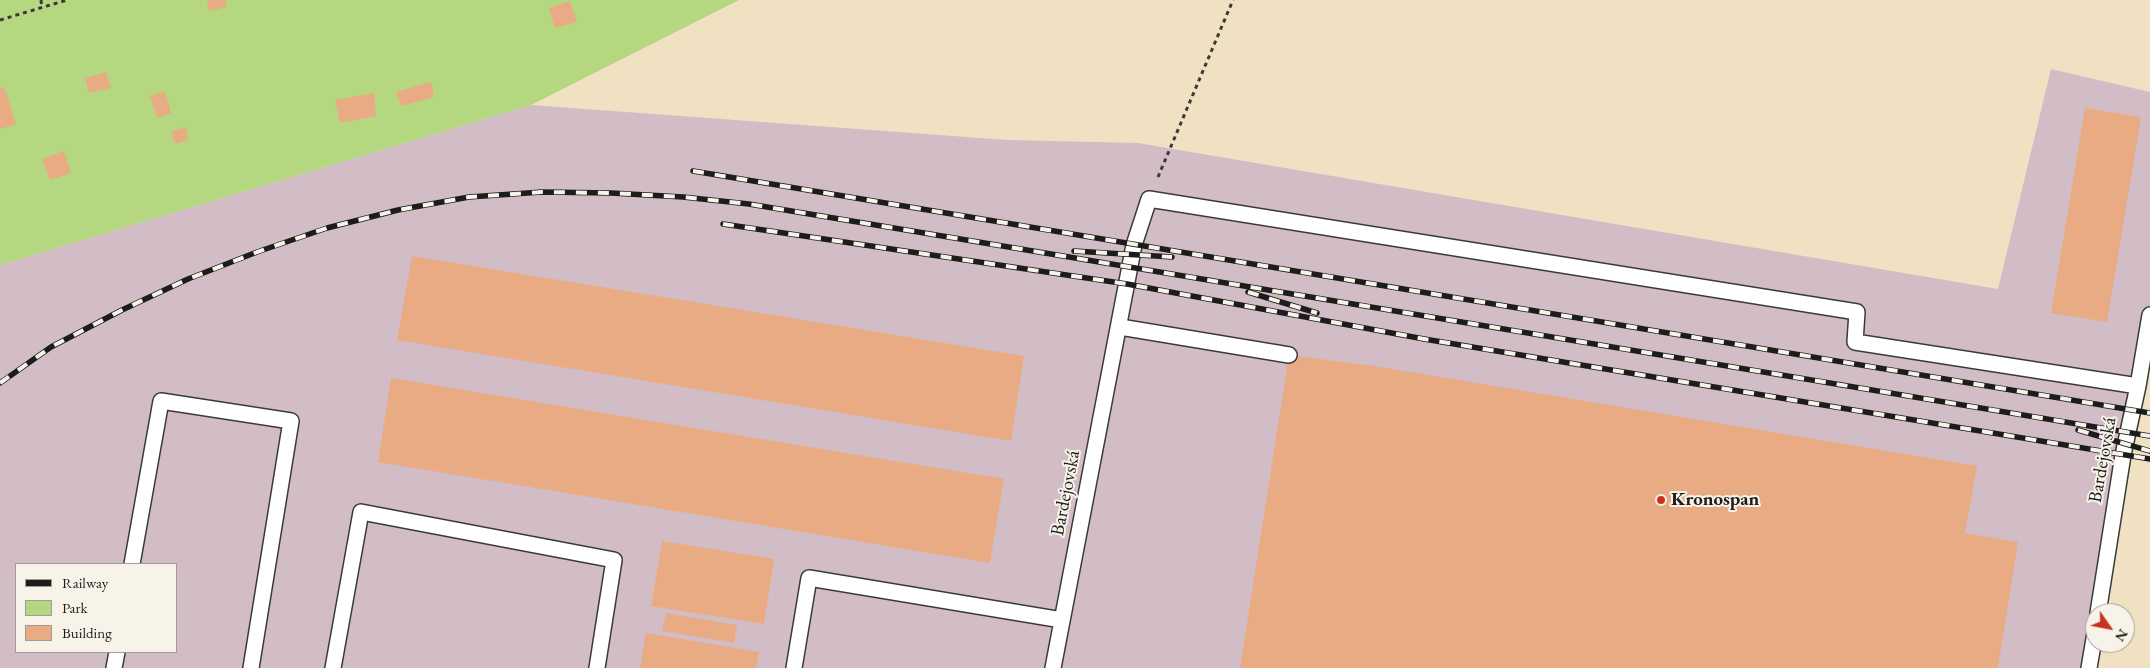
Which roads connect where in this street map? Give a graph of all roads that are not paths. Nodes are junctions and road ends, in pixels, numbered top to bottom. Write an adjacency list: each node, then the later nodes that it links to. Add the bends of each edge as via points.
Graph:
1 (2150, 315): 4 (lane, Bardejovská)
2 (1120, 327): 3 (lane); 4 (lane, Bardejovská, via 1134,244 1149,199 1857,312 1855,342); 7 (lane, Bardejovská)
3 (1289, 354)
4 (2138, 386): 6 (lane, Bardejovská, via 2123,455)
5 (132, 563): 11 (lane, via 161,401 291,421)
6 (2100, 603)
7 (1062, 620): 14 (lane, via 809,578); 15 (lane, Bardejovská)
8 (116, 653): 10 (lane)
9 (2092, 653): 16 (lane)
10 (114, 668)
11 (251, 668)
12 (334, 668): 13 (lane, via 361,512 614,560)
13 (597, 668)
14 (794, 668)
15 (1054, 668)
16 (2089, 668)

